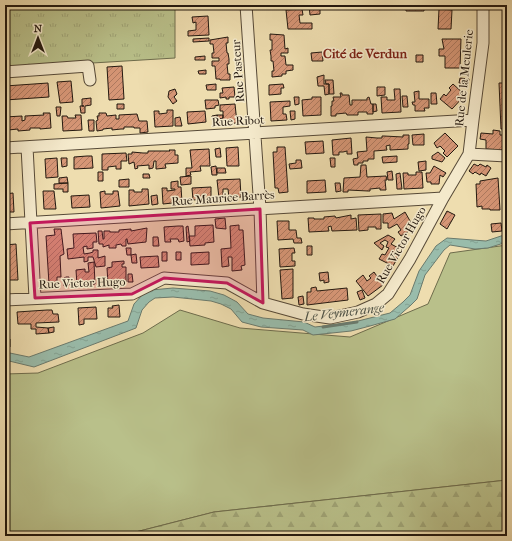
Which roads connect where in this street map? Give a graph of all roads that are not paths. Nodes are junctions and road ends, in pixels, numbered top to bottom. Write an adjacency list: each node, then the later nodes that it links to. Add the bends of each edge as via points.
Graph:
1 (246, 5): 6 (street, Rue Pasteur)
2 (483, 5): 5 (street, Rue de la Meulerie, via 484,43)
3 (5, 72): 4 (street, via 88,66)
4 (90, 80)
5 (473, 120): 6 (street, Rue Ribot); 9 (street, Rue de la Meulerie)
6 (255, 133): 7 (street, Rue Ribot); 12 (street, Rue Pasteur)
7 (26, 146): 8 (street, Rue Ribot); 13 (street)
8 (5, 148)
9 (469, 154): 10 (street); 11 (street, Rue Victor Hugo)
10 (507, 156)
11 (443, 198): 12 (street, Rue Maurice Barrès); 17 (street, Rue Victor Hugo, via 388,294 376,304 358,312 330,318)
12 (260, 209): 13 (street, Rue Maurice Barrès); 17 (street, Rue Pasteur)
13 (30, 223): 14 (street, Rue Maurice Barrès); 15 (street)
14 (5, 224)
15 (35, 298): 16 (street, Rue Victor Hugo); 17 (street, Rue Victor Hugo, via 132,294 164,278 227,283)
16 (5, 300)
17 (263, 303)

